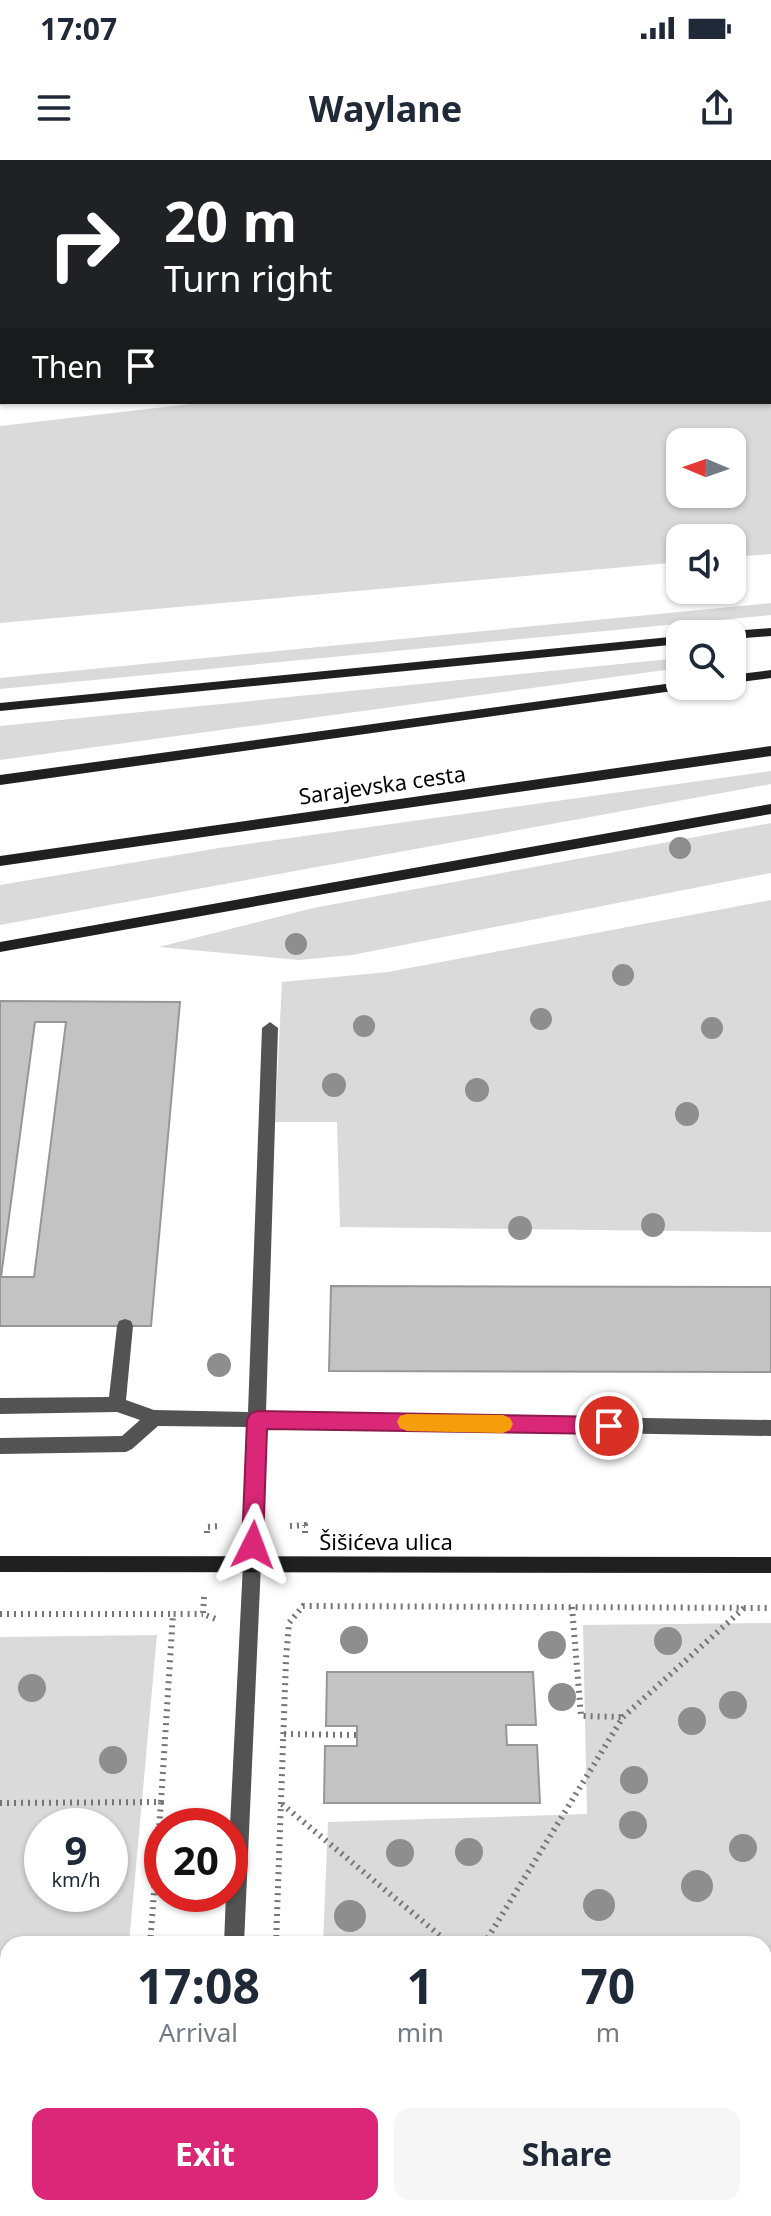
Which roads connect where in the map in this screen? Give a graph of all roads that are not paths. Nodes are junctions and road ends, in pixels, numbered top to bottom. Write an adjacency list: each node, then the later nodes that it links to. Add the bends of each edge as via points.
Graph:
1 (771, 632): 2 (main road)
2 (746, 634)
3 (666, 641): 7 (main road)
4 (771, 674): 5 (main road)
5 (746, 677)
6 (666, 688): 9 (main road)
7 (0, 707)
8 (771, 751): 11 (main road, Sarajevska cesta)
9 (0, 780)
10 (771, 809): 12 (main road)
11 (0, 861)
12 (0, 947)
13 (270, 1028): 18 (street)
14 (125, 1326): 15 (street)
15 (117, 1404): 16 (street); 17 (street)
16 (0, 1406)
17 (154, 1418): 18 (street); 20 (street, via 126,1444)
18 (257, 1420): 19 (street); 22 (street)
19 (771, 1428)
20 (0, 1446)
21 (0, 1564): 22 (main road, Šišićeva ulica)
22 (252, 1564): 23 (main road, Šišićeva ulica); 24 (street)
23 (771, 1565)
24 (234, 1936)

